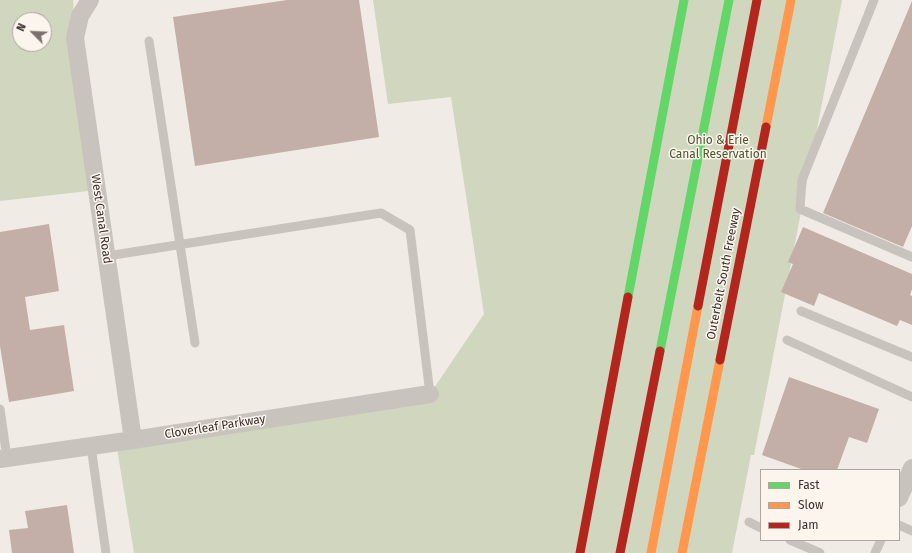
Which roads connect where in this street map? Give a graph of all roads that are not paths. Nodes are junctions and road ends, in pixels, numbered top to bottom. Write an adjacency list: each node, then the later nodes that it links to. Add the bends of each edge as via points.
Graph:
1 (90, 0): 9 (street, West Canal Road, via 80,16 75,38)
2 (684, 0): 30 (highway)
3 (729, 0): 31 (highway)
4 (757, 0): 32 (highway)
5 (791, 0): 33 (highway, Outerbelt South Freeway)
6 (874, 0): 10 (lane, via 802,180 800,209)
7 (150, 41): 8 (lane)
8 (180, 244): 9 (lane); 13 (lane); 15 (lane, via 381,213 410,230)
9 (107, 256): 18 (street, West Canal Road)
10 (912, 257)
11 (801, 310): 14 (lane)
12 (787, 340): 16 (lane)
13 (195, 343)
14 (912, 357)
15 (430, 394): 18 (street, Cloverleaf Parkway)
16 (912, 397)
17 (0, 409): 20 (lane)
18 (133, 440): 19 (street, Cloverleaf Parkway)
19 (91, 446): 20 (street, Cloverleaf Parkway); 29 (lane)
20 (4, 458)
21 (912, 468): 22 (street)
22 (900, 496)
23 (749, 522): 25 (lane)
24 (900, 525): 26 (lane)
25 (760, 528)
26 (912, 531)
27 (792, 541): 34 (lane)
28 (881, 541): 35 (lane)
29 (106, 553)
30 (580, 553)
31 (620, 553)
32 (651, 553)
33 (682, 553)
34 (820, 553)
35 (875, 553)

